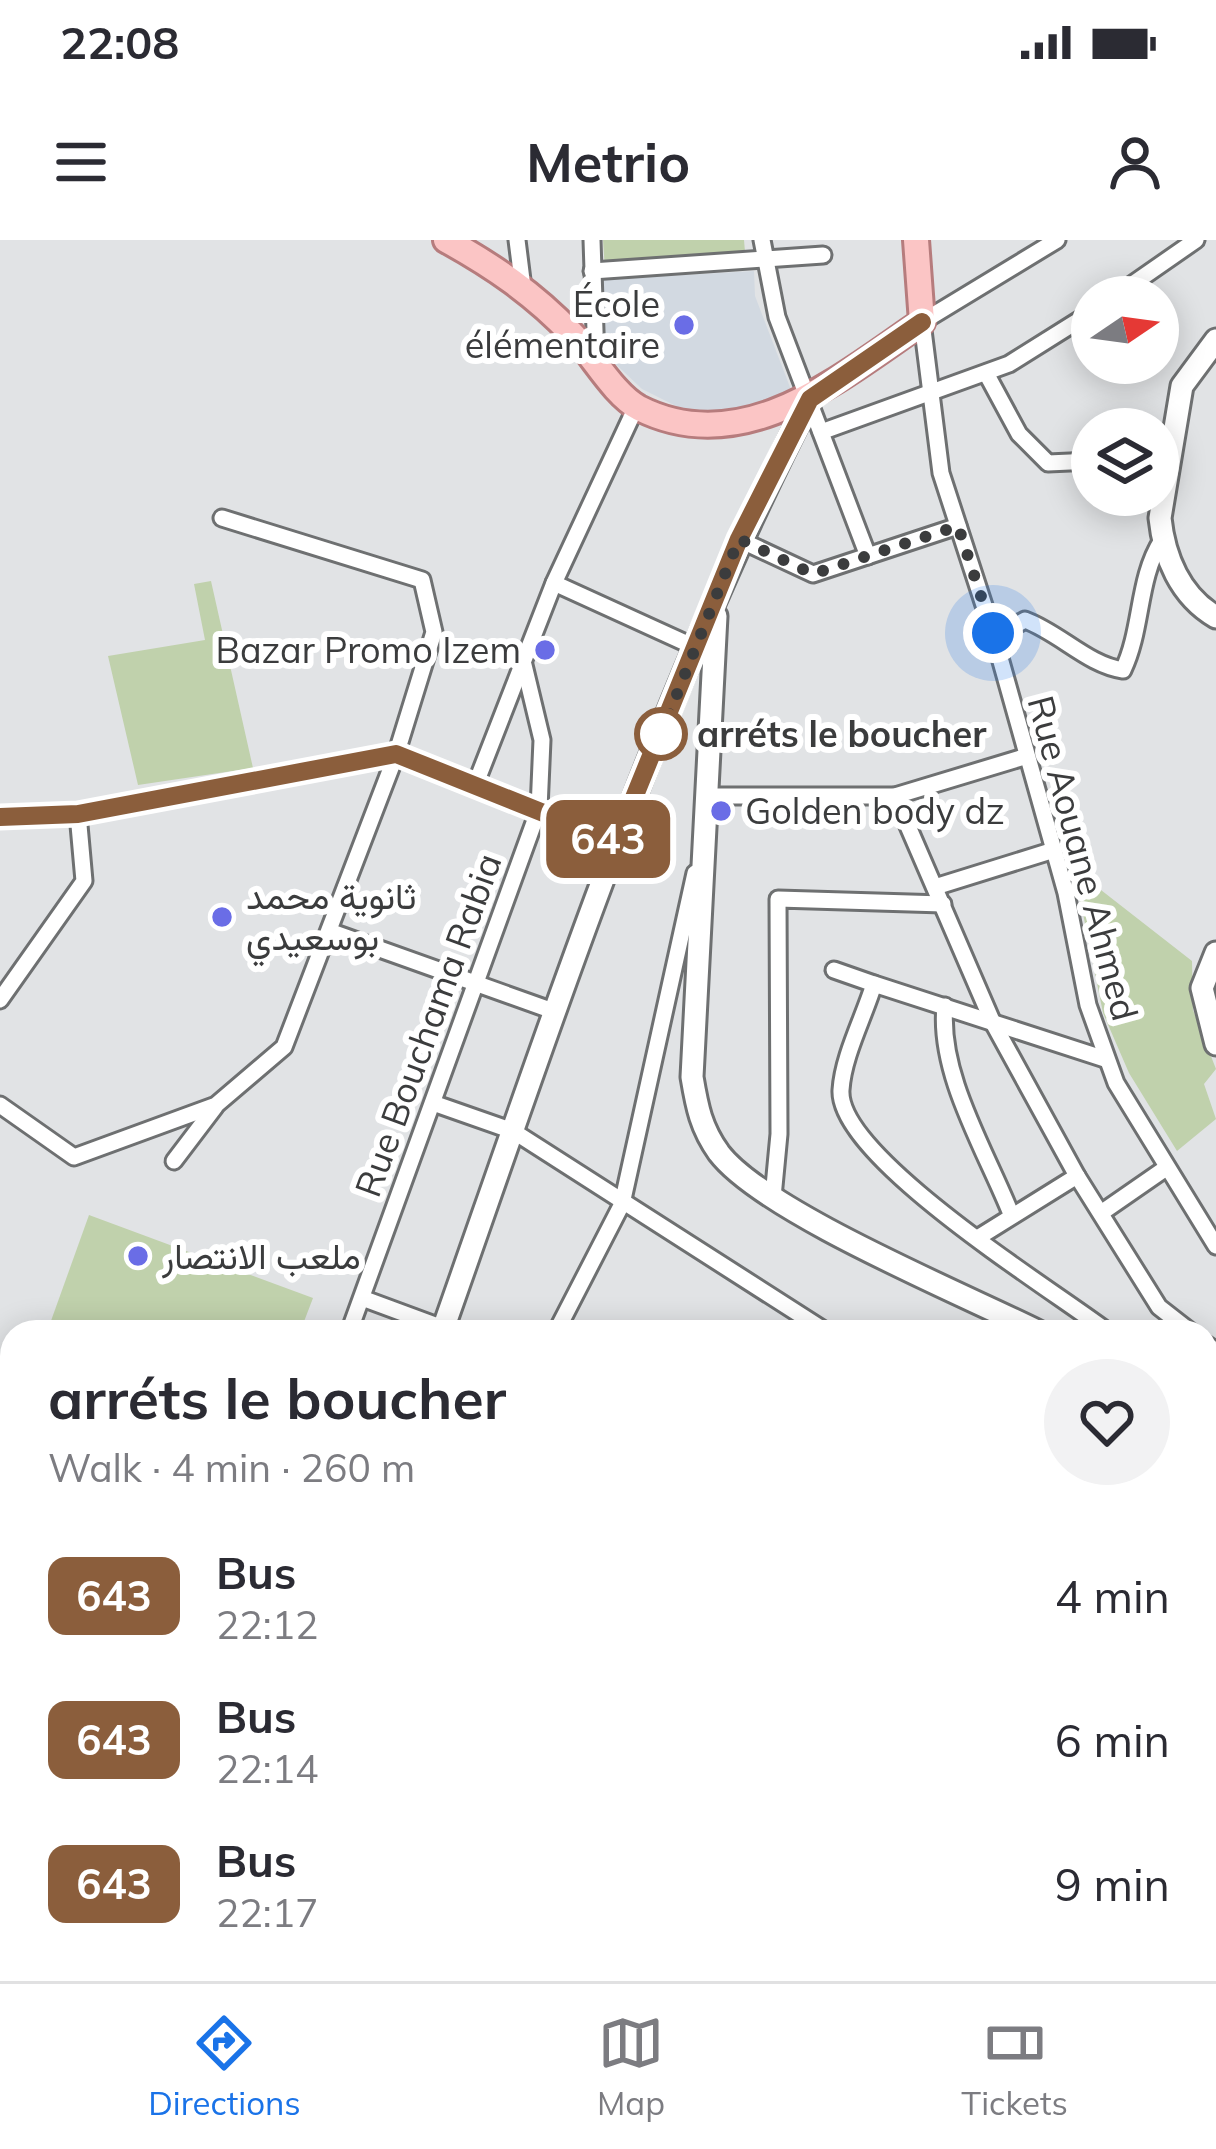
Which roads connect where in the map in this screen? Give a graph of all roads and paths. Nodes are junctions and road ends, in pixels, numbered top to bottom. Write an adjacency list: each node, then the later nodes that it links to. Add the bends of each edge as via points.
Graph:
1 (446, 240): 12 (main road)
2 (518, 240): 12 (street)
3 (592, 240): 10 (street)
4 (762, 240): 9 (street)
5 (916, 240): 13 (main road)
6 (1057, 240): 13 (street)
7 (1196, 240): 11 (street)
8 (823, 255): 9 (street)
9 (763, 259): 10 (street); 19 (street)
10 (592, 271): 16 (street)
11 (1144, 276)
12 (523, 288): 16 (main road)
13 (922, 322): 18 (street, Rue Aouane Ahmed); 19 (main road)
14 (1071, 324): 17 (street)
15 (1216, 340): 21 (main road, via 1182,386)
16 (596, 361): 20 (main road)
17 (986, 373): 18 (street); 23 (street, via 1019,434 1048,463)
18 (930, 390): 22 (street); 26 (street, Rue Aouane Ahmed, via 940,473)
19 (810, 399): 20 (main road, via 751,421 689,422); 22 (street); 27 (main road)
20 (636, 407): 30 (street)
21 (1177, 408)
22 (821, 432): 29 (street)
23 (1071, 462)
24 (1160, 516): 28 (main road)
25 (222, 518): 35 (street, via 422,580 434,632)
26 (958, 526): 29 (street); 32 (street, Rue Aouane Ahmed)
27 (739, 539): 29 (street, via 812,574); 33 (main road, via 717,591)
28 (1162, 539): 31 (main road, via 1184,588); 32 (street, via 1123,670 1100,667 1081,648 1025,620)
29 (868, 556)
30 (554, 583): 33 (street); 34 (street)
31 (1216, 616)
32 (994, 637): 36 (street, Rue Aouane Ahmed)
33 (705, 652): 38 (main road); 44 (main road)
34 (524, 665): 37 (street); 40 (street, Rue Bouchama Rabia, via 542,740)
35 (396, 754): 37 (street); 41 (street); 48 (street)
36 (1024, 757): 39 (street); 45 (street, Rue Aouane Ahmed)
37 (476, 783): 40 (street)
38 (707, 796): 39 (street); 43 (main road)
39 (895, 796): 46 (street)
40 (539, 809): 44 (street); 51 (street, Rue Bouchama Rabia)
41 (78, 814): 42 (street); 53 (street, via 84,881)
42 (0, 817)
43 (706, 821): 66 (main road, via 692,1077 699,1122 722,1158); 67 (street)
44 (616, 842): 55 (main road)
45 (1054, 850): 46 (street); 58 (street, Rue Aouane Ahmed)
46 (935, 887): 47 (street)
47 (943, 904): 56 (street); 66 (street, via 778,899)
48 (332, 932): 51 (street); 61 (street, via 284,1047)
49 (1216, 952): 57 (main road, via 1202,988)
50 (834, 970): 52 (street)
51 (475, 981): 55 (street); 59 (street, Rue Bouchama Rabia)
52 (874, 984): 54 (street); 70 (street, via 841,1091 848,1122 886,1169)
53 (0, 1000)
54 (945, 1006): 56 (street); 69 (street, via 954,1073)
55 (556, 1012): 62 (main road)
56 (993, 1023): 58 (street); 65 (street)
57 (1216, 1044)
58 (1105, 1059): 64 (street, Rue Aouane Ahmed)
59 (433, 1103): 62 (street); 72 (street, Rue Bouchama Rabia)
60 (0, 1105): 61 (street, via 74,1157)
61 (217, 1105): 63 (street)
62 (514, 1131): 67 (street); 75 (main road)
63 (174, 1161)
64 (1166, 1168): 68 (street); 71 (street, Rue Aouane Ahmed)
65 (1077, 1176): 68 (street); 69 (street)
66 (773, 1197): 78 (main road)
67 (622, 1204): 76 (street); 77 (street)
68 (1101, 1213): 80 (street, via 1159,1307)
69 (1012, 1214): 70 (street)
70 (979, 1237): 79 (street)
71 (1216, 1246)
72 (362, 1298): 73 (street, Rue Bouchama Rabia); 74 (street)
73 (354, 1320)
74 (418, 1320)
75 (450, 1320)
76 (562, 1320)
77 (808, 1320)
78 (1014, 1320)
79 (1092, 1320)
80 (1176, 1320)

